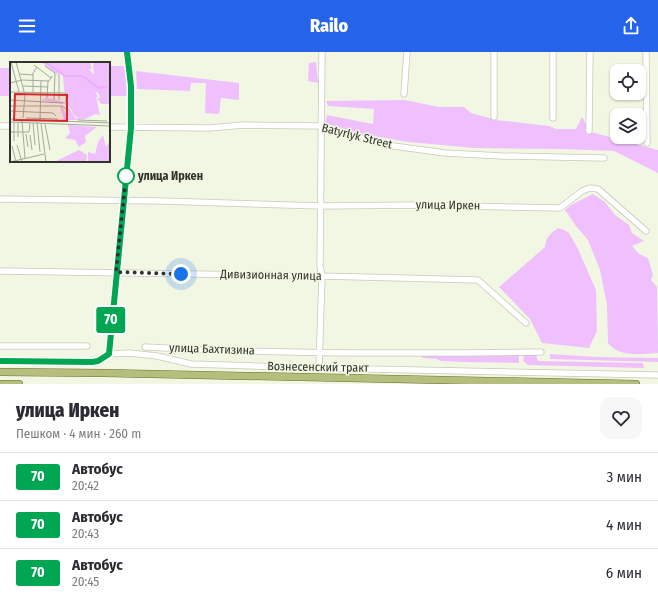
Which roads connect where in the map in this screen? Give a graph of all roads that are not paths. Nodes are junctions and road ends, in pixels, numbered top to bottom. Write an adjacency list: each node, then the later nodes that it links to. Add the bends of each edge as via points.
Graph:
1 (127, 52): 13 (street, via 131,86)
2 (322, 52): 11 (street)
3 (407, 52): 8 (street)
4 (494, 52): 9 (street)
5 (553, 52): 10 (street)
6 (590, 52): 14 (street)
7 (646, 52): 15 (street)
8 (404, 94)
9 (494, 118)
10 (553, 118)
11 (322, 126): 13 (street, Batyrlyk Street); 16 (street, Batyrlyk Street, via 386,145 444,153); 19 (street)
12 (110, 127): 13 (street, Batyrlyk Street)
13 (131, 128): 18 (street)
14 (589, 131)
15 (647, 143)
16 (604, 158)
17 (0, 199): 18 (street, улица Иркен)
18 (123, 202): 19 (street, улица Иркен); 22 (street)
19 (321, 206): 20 (street, улица Иркен, via 418,204 560,208 590,188 598,189); 23 (street)
20 (646, 231)
21 (0, 271): 22 (street, Дивизионная улица)
22 (116, 272): 23 (street, Дивизионная улица); 30 (street)
23 (322, 276): 24 (street, Дивизионная улица, via 478,280); 28 (street)
24 (526, 323)
25 (0, 346): 26 (street)
26 (87, 346)
27 (145, 347): 28 (street, улица Бахтизина)
28 (319, 352): 29 (street, улица Бахтизина); 32 (street)
29 (541, 352)
30 (109, 354): 31 (street, via 92,362); 32 (street, via 157,356 192,364)
31 (0, 361)
32 (319, 368): 34 (street)
33 (0, 372): 37 (main road, Вознесенский тракт)
34 (658, 375)
35 (0, 384): 36 (main road)
36 (19, 384)
37 (636, 384)

